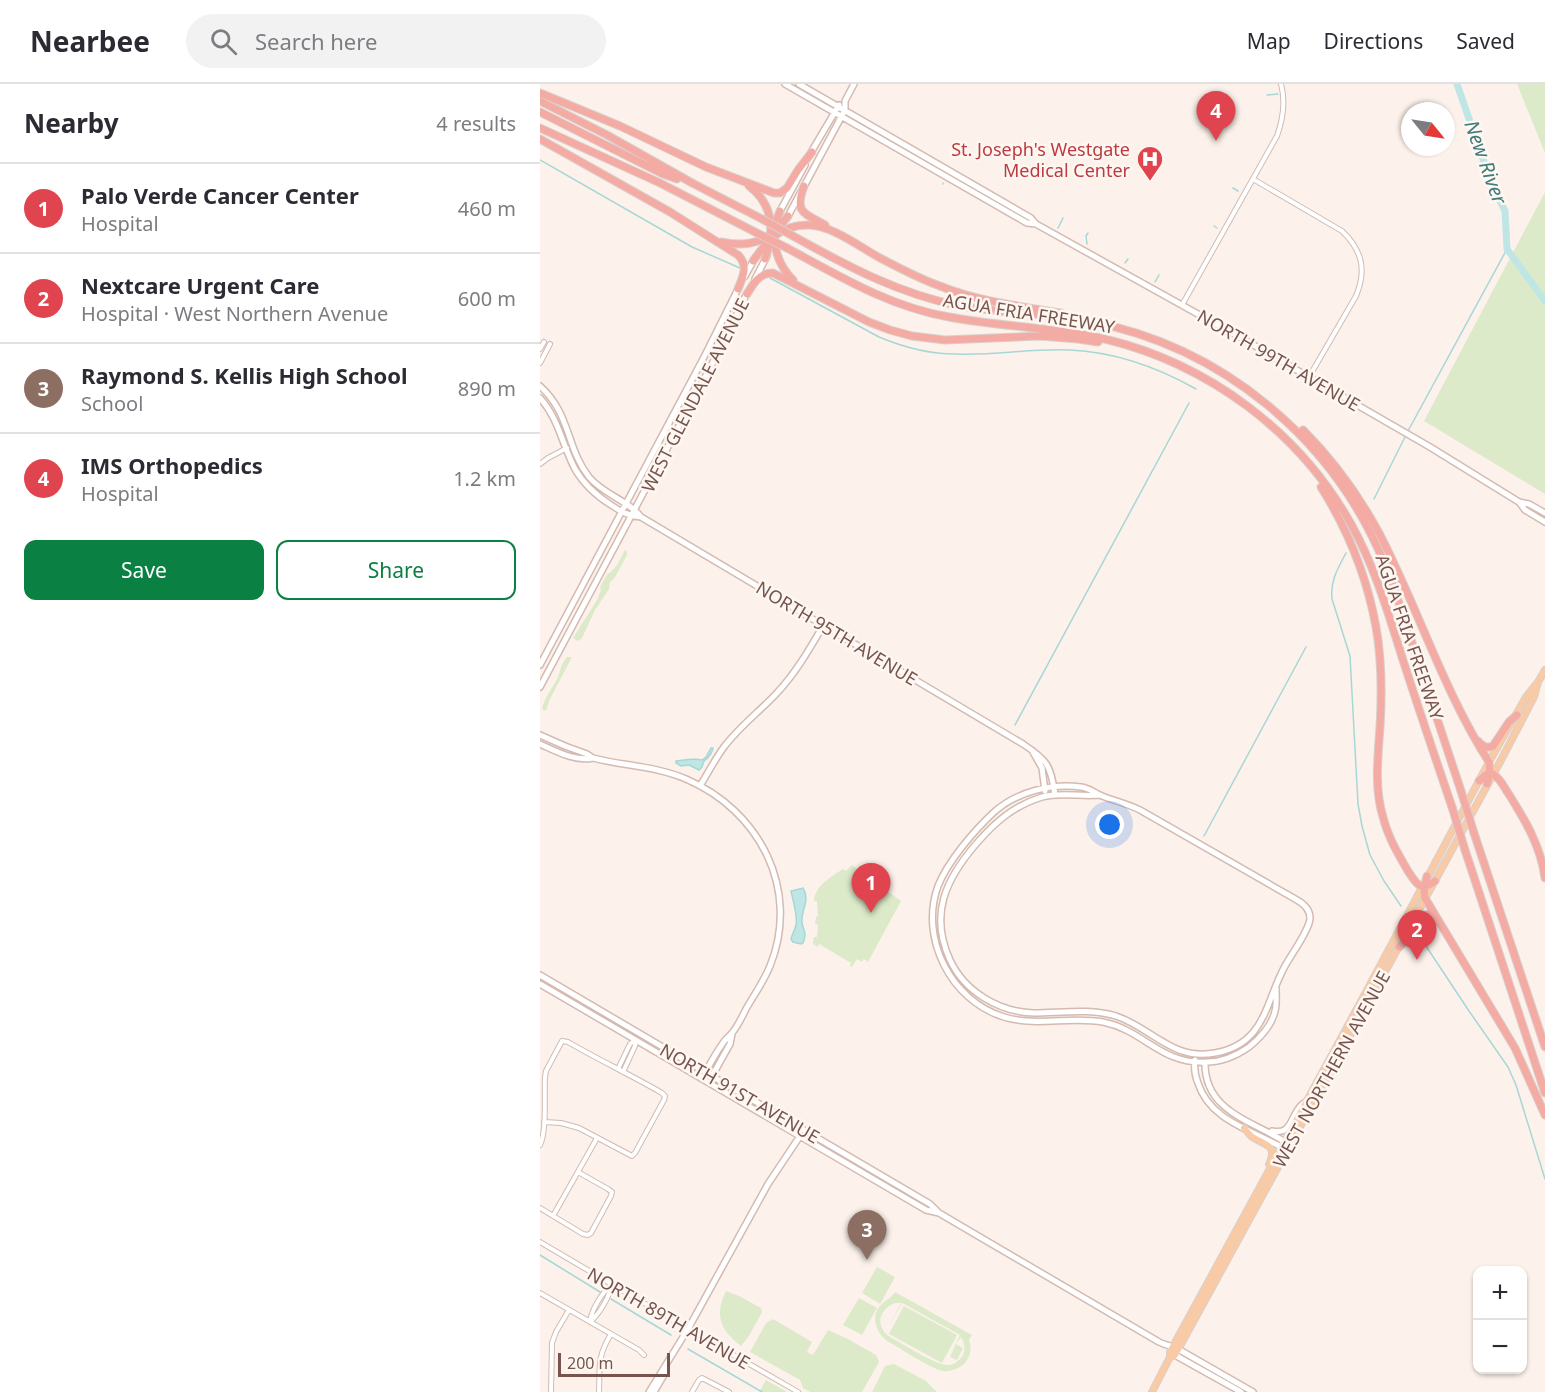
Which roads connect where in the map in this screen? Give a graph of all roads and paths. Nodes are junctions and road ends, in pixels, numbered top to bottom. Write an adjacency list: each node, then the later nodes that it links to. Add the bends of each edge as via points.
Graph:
1 (785, 84): 11 (street, NORTH 99TH AVENUE)
2 (799, 84): 8 (street, NORTH 99TH AVENUE)
3 (854, 84): 7 (street)
4 (1281, 84): 22 (street, via 1284,97 1280,128)
5 (540, 93): 21 (highway)
6 (540, 101): 23 (highway, AGUA FRIA FREEWAY)
7 (845, 101): 8 (street); 9 (street)
8 (838, 106): 9 (street, NORTH 99TH AVENUE); 11 (street)
9 (845, 110): 13 (street); 16 (street, NORTH 99TH AVENUE)
10 (540, 112): 23 (highway, via 663,174)
11 (834, 113): 13 (street, NORTH 99TH AVENUE); 19 (street)
12 (540, 117): 25 (highway, via 651,173)
13 (841, 117): 17 (street, NORTH 99TH AVENUE); 24 (street)
14 (540, 128): 25 (highway, AGUA FRIA FREEWAY)
15 (540, 139): 30 (highway)
16 (898, 141): 17 (street); 18 (street); 20 (street, NORTH 99TH AVENUE)
17 (889, 144): 18 (street, NORTH 99TH AVENUE)
18 (900, 150): 20 (street, NORTH 99TH AVENUE)
19 (812, 152): 21 (highway, via 787,189 780,193); 26 (street)
20 (939, 168): 36 (street, NORTH 99TH AVENUE, via 1027,223 1036,224)
21 (737, 179): 29 (highway, via 759,195)
22 (1253, 179): 36 (street); 43 (street, via 1342,231 1351,239 1361,260 1362,276 1356,296)
23 (694, 184): 37 (highway, AGUA FRIA FREEWAY, bridge, via 898,289 969,307)
24 (804, 186): 27 (street); 28 (highway, via 802,211)
25 (681, 193): 40 (highway, AGUA FRIA FREEWAY, bridge, via 862,289 895,302 947,317 1079,333)
26 (780, 211): 29 (highway)
27 (788, 216): 29 (highway)
28 (837, 234): 29 (highway, via 806,225); 37 (highway, via 951,291)
29 (773, 235): 30 (highway, via 742,244); 31 (highway); 32 (highway); 33 (highway, via 779,261)
30 (718, 241): 34 (highway, via 742,260 745,271)
31 (765, 259): 35 (street, WEST GLENDALE AVENUE)
32 (753, 261): 34 (street, WEST GLENDALE AVENUE)
33 (801, 286): 35 (highway, via 777,274 763,274); 40 (highway, via 880,326 919,337 1040,336)
34 (738, 289): 51 (street, WEST GLENDALE AVENUE)
35 (747, 294): 52 (street, WEST GLENDALE AVENUE)
36 (1182, 305): 43 (street, NORTH 99TH AVENUE)
37 (1086, 321): 45 (highway, AGUA FRIA FREEWAY, via 1176,348)
38 (544, 342): 41 (street)
39 (550, 344): 42 (street)
40 (1136, 348): 48 (highway, AGUA FRIA FREEWAY, via 1217,385 1255,412)
41 (540, 349)
42 (540, 363)
43 (1309, 377): 50 (street, NORTH 99TH AVENUE)
44 (540, 386): 51 (street, NORTH 95TH AVENUE, via 562,414 587,474)
45 (1251, 392): 65 (highway, via 1269,401 1300,427 1358,497 1392,557 1452,695); 97 (highway, AGUA FRIA FREEWAY, bridge, via 1283,417 1342,484 1385,564)
46 (540, 398): 47 (street, via 553,415)
47 (567, 448): 49 (street); 53 (street, via 586,485)
48 (1301, 455): 82 (highway, via 1343,525 1368,594 1381,667 1380,803 1392,842); 108 (highway, AGUA FRIA FREEWAY, bridge, via 1341,508 1378,582)
49 (540, 464)
50 (1519, 502): 54 (street, NORTH 99TH AVENUE); 57 (street, NORTH 99TH AVENUE)
51 (626, 505): 52 (street, NORTH 95TH AVENUE); 53 (street, WEST GLENDALE AVENUE)
52 (635, 510): 55 (street, WEST GLENDALE AVENUE); 56 (street, NORTH 95TH AVENUE)
53 (622, 512): 55 (street); 59 (street, WEST GLENDALE AVENUE)
54 (1545, 513)
55 (631, 517): 56 (street); 62 (street, WEST GLENDALE AVENUE)
56 (641, 517): 58 (street, NORTH 95TH AVENUE)
57 (1545, 522)
58 (823, 626): 67 (street, NORTH 95TH AVENUE); 73 (street, via 790,678 725,746)
59 (540, 665)
60 (1545, 670): 61 (main road)
61 (1538, 682): 63 (main road); 70 (main road, via 1534,697)
62 (540, 687)
63 (1516, 715): 65 (highway, via 1493,746 1485,747); 69 (main road)
64 (540, 735): 68 (street)
65 (1476, 739): 69 (highway)
66 (540, 744): 68 (street, via 584,760)
67 (1032, 750): 74 (street, NORTH 95TH AVENUE, via 1047,763); 75 (street, via 1042,768)
68 (593, 758): 73 (street, via 667,772)
69 (1489, 762): 70 (highway); 71 (main road)
70 (1492, 774): 71 (highway); 72 (highway); 80 (highway, via 1527,824)
71 (1479, 781): 79 (main road)
72 (1487, 784): 81 (main road, WEST NORTHERN AVENUE)
73 (700, 786): 93 (street, via 726,804 752,830 768,857 779,894 780,922 774,955)
74 (1054, 787): 75 (street); 76 (street, NORTH 95TH AVENUE); 77 (street, via 1082,787)
75 (1045, 788): 78 (street); 92 (street, via 996,810 952,860 936,894 934,935 950,976 982,1006 1021,1020)
76 (1055, 795): 77 (street); 78 (street)
77 (1100, 795): 89 (street, via 1140,810 1307,907 1307,927)
78 (1046, 796): 91 (street, via 1020,805 1002,817 961,862 944,896 942,935 958,972 987,1000 1020,1012)
79 (1427, 876): 82 (highway)
80 (1545, 878)
81 (1435, 881): 82 (highway); 83 (main road, WEST NORTHERN AVENUE)
82 (1423, 887): 83 (highway); 87 (main road, WEST NORTHERN AVENUE)
83 (1425, 898): 84 (highway); 85 (main road, WEST NORTHERN AVENUE)
84 (1441, 925): 85 (highway, via 1424,914); 110 (highway, via 1515,1048)
85 (1399, 947): 90 (main road, WEST NORTHERN AVENUE)
86 (540, 975): 96 (street, NORTH 91ST AVENUE)
87 (1372, 982): 90 (main road); 95 (main road, WEST NORTHERN AVENUE)
88 (540, 984): 94 (street, NORTH 91ST AVENUE)
89 (1276, 988): 98 (street, via 1264,1016 1249,1036 1232,1047); 101 (street, via 1275,1012 1260,1037 1234,1056)
90 (1365, 1008): 95 (main road, WEST NORTHERN AVENUE)
91 (1076, 1012): 92 (street); 99 (street, via 1116,1016 1176,1050)
92 (1076, 1020): 100 (street, via 1120,1027 1170,1057)
93 (732, 1034): 104 (street); 105 (street)
94 (636, 1039): 96 (street); 102 (street); 103 (street); 107 (street, NORTH 91ST AVENUE)
95 (1342, 1042): 109 (main road, WEST NORTHERN AVENUE); 116 (main road, WEST NORTHERN AVENUE)
96 (659, 1045): 104 (street, NORTH 91ST AVENUE)
97 (1545, 1047)
98 (1206, 1054): 99 (street); 101 (street)
99 (1196, 1055): 100 (street)
100 (1194, 1063): 101 (street); 112 (street, via 1200,1090 1209,1105 1218,1114)
101 (1205, 1063): 112 (street, via 1208,1084 1216,1098)
102 (618, 1070): 103 (street); 106 (street, via 562,1041)
103 (623, 1072): 114 (street, via 662,1093 664,1100 632,1156)
104 (706, 1072): 105 (street, NORTH 91ST AVENUE); 107 (street)
105 (712, 1076): 107 (street); 117 (street, NORTH 91ST AVENUE)
106 (542, 1077): 111 (street)
107 (705, 1080): 113 (street, NORTH 91ST AVENUE)
108 (1545, 1093)
109 (1307, 1100): 112 (street, via 1281,1132 1257,1124); 116 (main road, WEST NORTHERN AVENUE)
110 (1545, 1115)
111 (544, 1122): 114 (street, via 576,1127); 115 (street)
112 (1246, 1125): 116 (street); 120 (main road, via 1251,1136 1272,1152)
113 (800, 1136): 117 (street); 121 (street, NORTH 91ST AVENUE); 131 (street, via 768,1184)
114 (597, 1138): 118 (street)
115 (540, 1144)
116 (1286, 1146): 120 (main road, WEST NORTHERN AVENUE); 126 (main road, WEST NORTHERN AVENUE)
117 (837, 1150): 119 (street, NORTH 91ST AVENUE)
118 (578, 1172): 124 (street); 124 (street, via 612,1192 591,1233 583,1234)
119 (894, 1183): 121 (street); 123 (street, NORTH 91ST AVENUE)
120 (1260, 1187): 126 (main road, WEST NORTHERN AVENUE)
121 (890, 1189): 123 (street, NORTH 91ST AVENUE, via 926,1210)
122 (540, 1208): 124 (street)
123 (939, 1213): 133 (street, NORTH 91ST AVENUE)
124 (553, 1216)
125 (540, 1242): 127 (street, NORTH 89TH AVENUE)
126 (1229, 1250): 133 (main road, WEST NORTHERN AVENUE)
127 (611, 1285): 130 (street); 131 (street, NORTH 89TH AVENUE)
128 (540, 1293): 129 (street)
129 (569, 1310): 130 (street); 137 (street, via 552,1343)
130 (590, 1322): 132 (street)
131 (687, 1329): 135 (street); 143 (street, NORTH 89TH AVENUE)
132 (611, 1334): 134 (street); 138 (street, via 600,1356)
133 (1172, 1351): 136 (street, NORTH 91ST AVENUE); 144 (main road, WEST NORTHERN AVENUE); 146 (street, NORTH 91ST AVENUE)
134 (644, 1355)
135 (666, 1366): 139 (street); 140 (street)
136 (1220, 1380): 145 (street, NORTH 91ST AVENUE); 146 (street)
137 (551, 1392)
138 (599, 1392)
139 (649, 1392)
140 (654, 1392)
141 (692, 1392): 142 (street, via 702,1378)
142 (729, 1392)
143 (798, 1392)
144 (1152, 1392)
145 (1241, 1392)
146 (1253, 1392)

